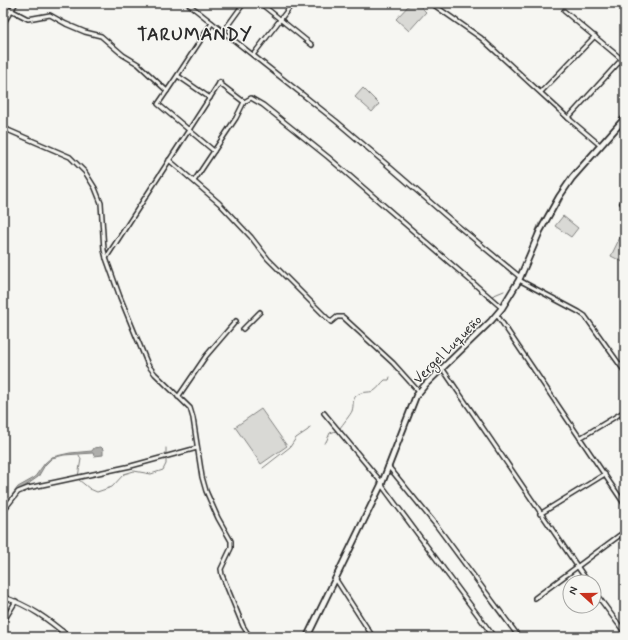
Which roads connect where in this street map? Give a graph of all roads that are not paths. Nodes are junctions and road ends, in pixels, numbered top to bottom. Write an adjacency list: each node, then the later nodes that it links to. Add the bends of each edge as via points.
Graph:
1 (16, 3): 10 (street)
2 (187, 3): 9 (street)
3 (196, 3): 9 (street)
4 (244, 3): 15 (street)
5 (260, 3): 12 (street)
6 (293, 3): 12 (street)
7 (431, 3): 22 (street, via 481,38)
8 (3, 6): 10 (street)
9 (192, 8): 13 (street)
10 (11, 11): 14 (street); 21 (street, via 28,19 50,15 85,32 101,36 138,64)
11 (564, 11): 16 (street)
12 (280, 20): 17 (street); 18 (street)
13 (212, 23): 15 (street); 20 (street)
14 (3, 24)
15 (223, 32): 18 (street)
16 (595, 36): 19 (street); 22 (street)
17 (312, 45)
18 (253, 55): 36 (street, via 370,150)
19 (624, 60): 25 (street)
20 (178, 76): 21 (street); 23 (street)
21 (167, 91): 28 (street, via 158,104)
22 (541, 92): 25 (street)
23 (210, 98): 24 (street, via 220,83); 28 (street)
24 (244, 102): 30 (street); 37 (street, via 251,98 281,119 370,192)
25 (568, 118): 29 (street)
26 (625, 118): 29 (main road, Vergel Luqueño)
27 (3, 127): 35 (street, via 70,157 85,172 101,204)
28 (189, 130): 30 (street); 31 (street)
29 (599, 144): 36 (main road, Vergel Luqueño, via 553,206)
30 (214, 151): 32 (street)
31 (169, 160): 32 (street); 35 (street)
32 (194, 181): 44 (street, via 219,203 268,259 331,322 337,317 343,317 393,363)
33 (625, 199): 34 (street)
34 (622, 203)
35 (106, 258): 45 (street, via 146,362)
36 (519, 278): 37 (main road, Vergel Luqueño); 43 (street, via 585,316)
37 (502, 308): 39 (main road, Vergel Luqueño)
38 (260, 312): 41 (street)
39 (497, 315): 42 (main road, Vergel Luqueño); 48 (street)
40 (236, 321): 45 (street, via 206,356)
41 (243, 329)
42 (442, 368): 44 (main road, Vergel Luqueño); 55 (street)
43 (625, 372)
44 (419, 392): 50 (main road, Vergel Luqueño)
45 (178, 397): 49 (street, via 190,408)
46 (625, 411): 48 (street)
47 (324, 413): 52 (street)
48 (580, 438): 51 (street)
49 (197, 448): 54 (street, via 131,466 28,488 18,492); 69 (street, via 206,491 231,541 231,548 221,569 222,575)
50 (388, 466): 52 (main road, Vergel Luqueño); 73 (street, via 436,525)
51 (605, 474): 53 (street); 55 (street)
52 (382, 483): 59 (main road, Vergel Luqueño); 72 (street)
53 (625, 505)
54 (3, 511)
55 (540, 514): 57 (street)
56 (625, 534): 57 (street, via 620,535)
57 (577, 567): 58 (street); 61 (street)
58 (582, 574)
59 (335, 578): 70 (main road, Vergel Luqueño); 71 (street)
60 (3, 597): 62 (street)
61 (535, 598)
62 (16, 601): 64 (street); 65 (street)
63 (602, 602): 66 (street)
64 (3, 622)
65 (62, 631): 67 (street); 68 (street)
66 (625, 633)
67 (58, 637)
68 (69, 637)
69 (250, 637)
70 (307, 637)
71 (373, 637)
72 (494, 637)
73 (519, 637)

